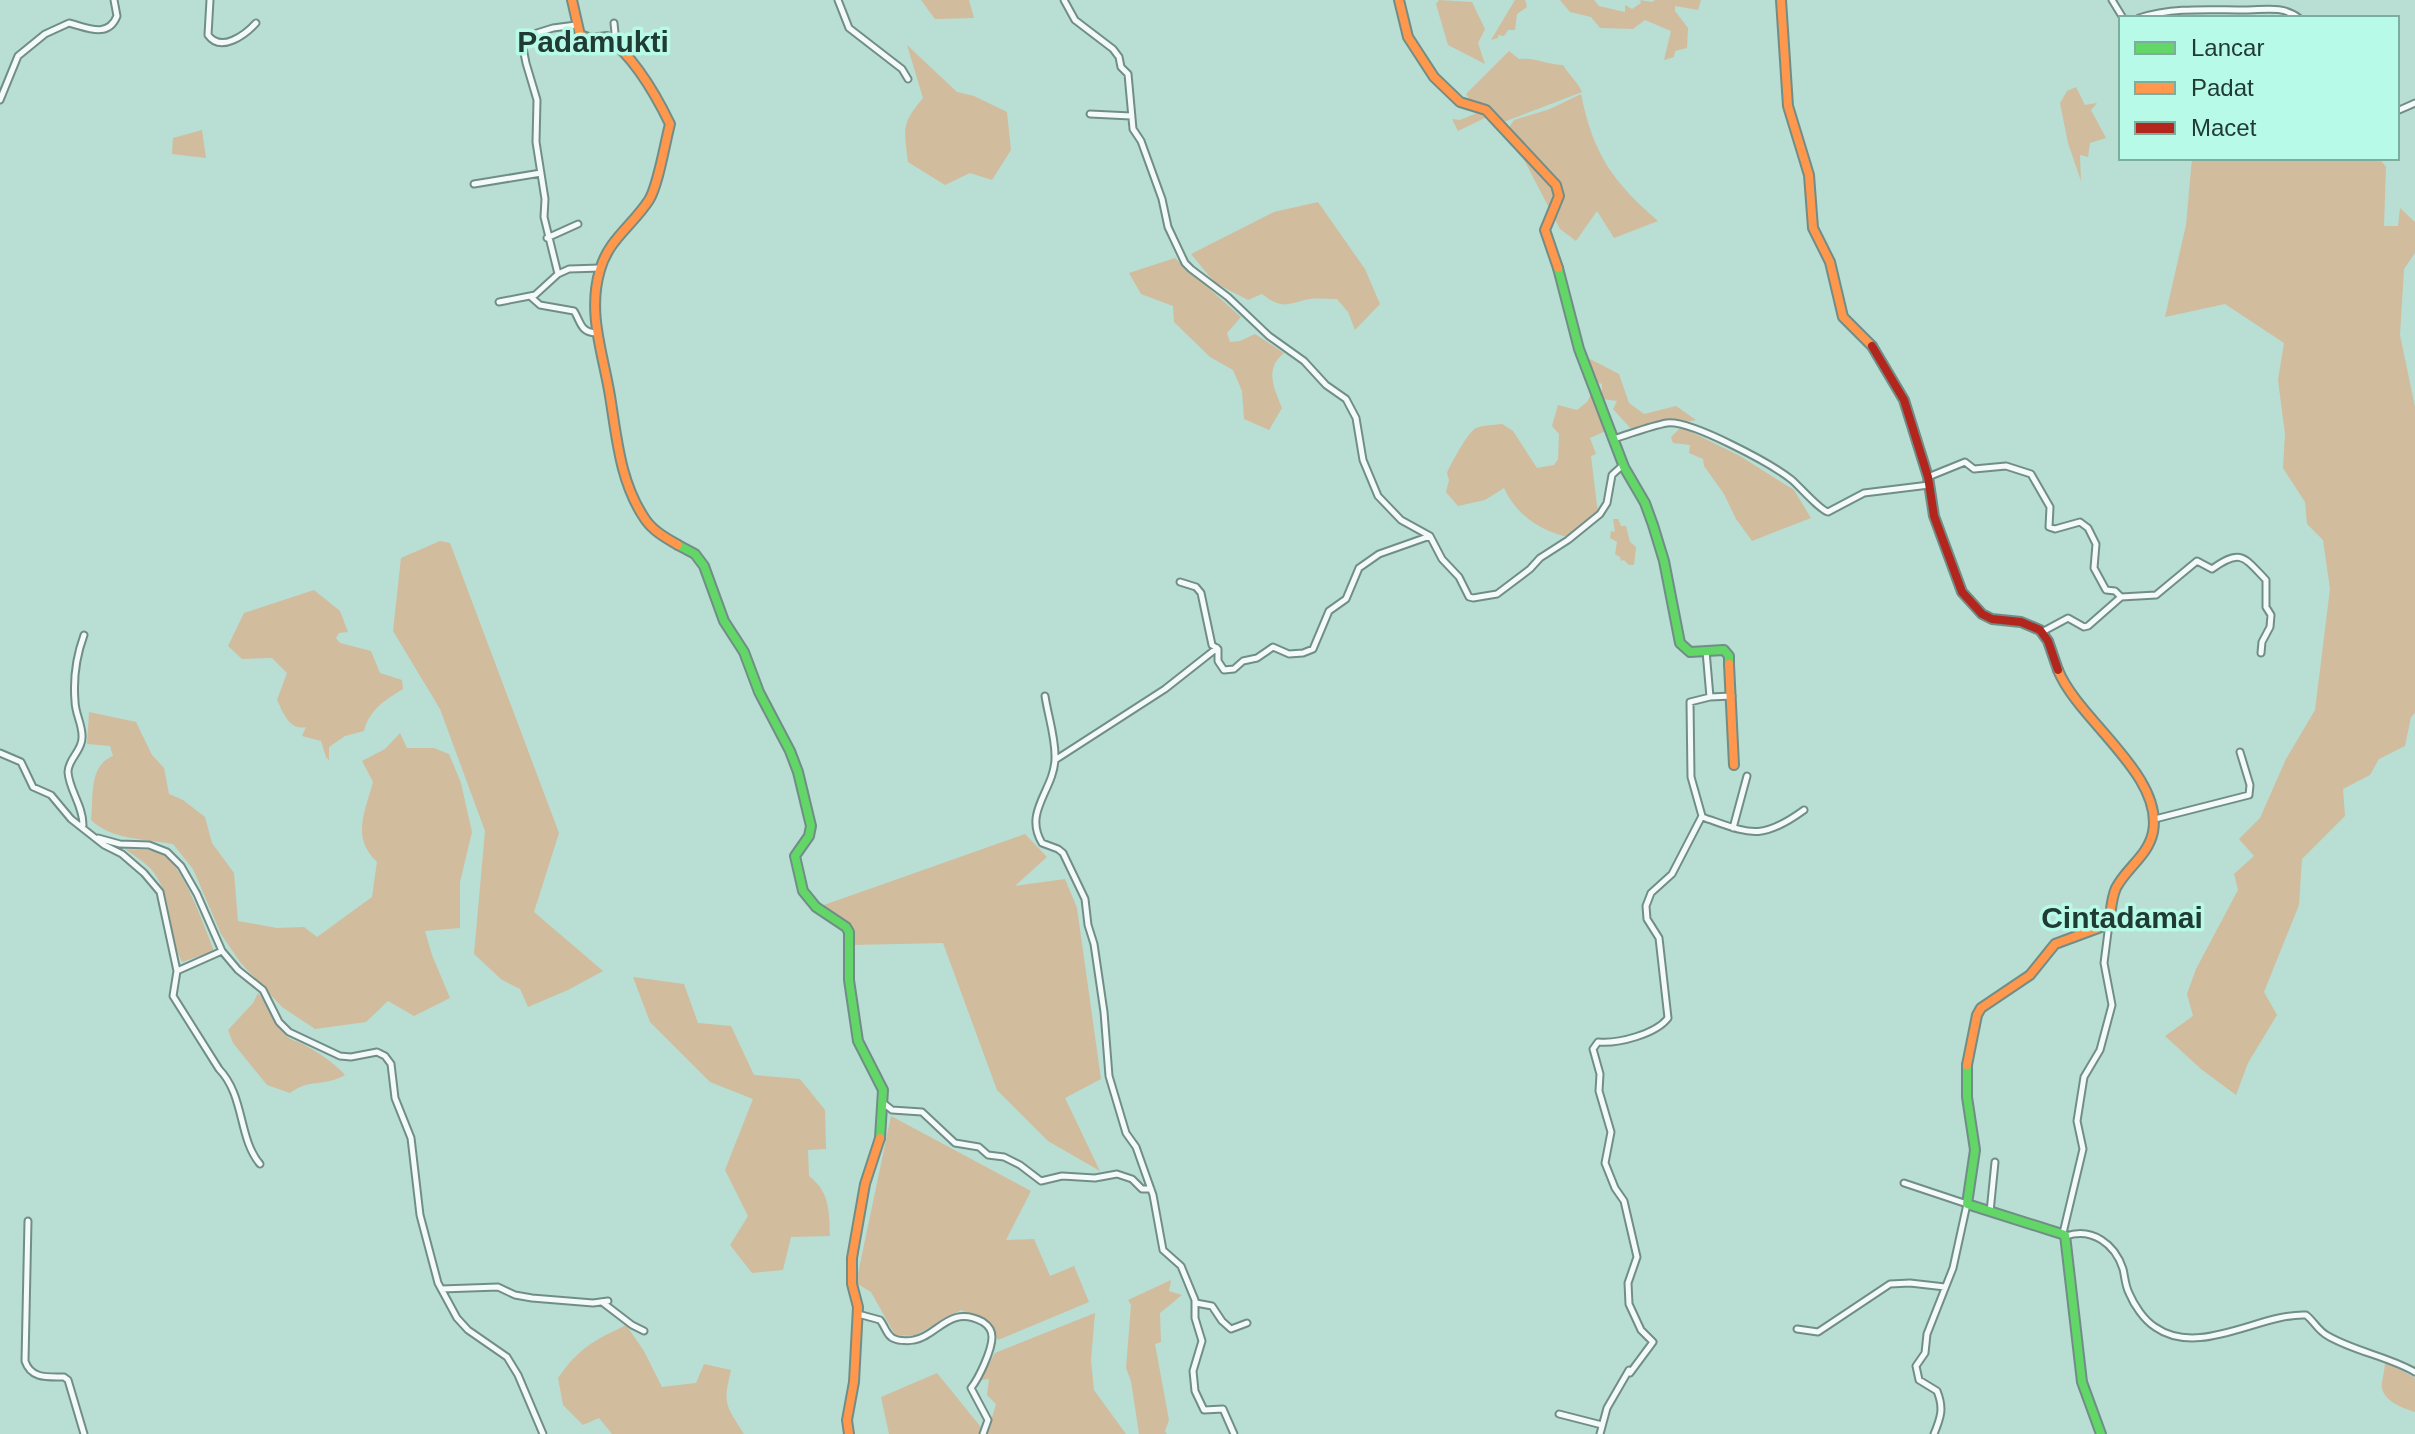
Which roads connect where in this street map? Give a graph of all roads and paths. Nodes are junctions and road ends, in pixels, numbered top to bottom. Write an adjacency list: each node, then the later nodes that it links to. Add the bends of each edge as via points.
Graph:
1 (114, 0): 15 (street, via 117,16 111,25 95,31 69,23 21,53)
2 (210, 0): 10 (street, via 208,35 214,42 232,40)
3 (572, 0): 12 (street)
4 (838, 0): 14 (street, via 849,28)
5 (1064, 0): 17 (street, via 1075,20 1118,56 1129,78)
6 (1399, 0): 27 (street, via 1408,37 1434,77 1460,102 1486,110 1556,185 1559,196 1546,237)
7 (1781, 0): 29 (street, via 1788,106 1809,175 1813,228 1830,262 1843,317 1869,340 1904,400)
8 (2150, 16): 9 (street, via 2222,8 2279,9)
9 (2295, 16)
10 (256, 23)
11 (614, 23): 13 (street)
12 (576, 25): 13 (street, via 583,37); 18 (street, via 521,38 537,100)
13 (612, 40): 22 (street, via 656,95 670,124 650,199 610,245)
14 (908, 79)
15 (0, 100)
16 (1090, 114): 17 (street)
17 (1131, 116): 30 (street, via 1185,263 1346,399 1378,496 1401,520)
18 (541, 173): 19 (street); 21 (street)
19 (474, 184)
20 (578, 224): 21 (street)
21 (547, 238): 23 (street)
22 (600, 268): 23 (street); 26 (street)
23 (558, 274): 24 (street)
24 (531, 297): 25 (street); 26 (street, via 540,305 574,311 581,327)
25 (499, 302)
26 (596, 333): 55 (street, via 627,483 652,527 699,558 798,772 811,826 795,856 798,876 815,910 849,932 858,1041 881,1085)
27 (1613, 439): 28 (street); 29 (street, via 1668,423 1702,429 1787,477 1828,512 1875,490)
28 (1623, 465): 30 (street, via 1612,475 1604,511 1494,595 1469,597); 36 (street, via 1653,525 1680,643 1690,652)
29 (1929, 481): 32 (street, via 1965,462 1971,468 2006,466 2031,474 2050,507 2049,527 2080,522 2088,528 2097,548 2096,574 2106,590); 33 (street, via 1934,516 1968,603 1994,620 2025,623)
30 (1430, 536): 35 (street, via 1379,554 1359,568 1346,599 1329,611 1316,646 1309,651 1285,654 1273,647 1225,671)
31 (1180, 582): 35 (street, via 1201,593)
32 (2121, 597): 33 (street, via 2088,626 2068,618); 37 (street, via 2156,595 2196,561 2212,569 2240,557 2266,580 2271,615)
33 (2042, 632): 48 (street, via 2061,679 2142,786)
34 (84, 635): 49 (street, via 74,665 82,741 68,768)
35 (1217, 648): 43 (street, via 1165,689)
36 (1706, 651): 39 (street, via 1727,652); 40 (street)
37 (2261, 653)
38 (1045, 696): 43 (street)
39 (1733, 696): 40 (street); 44 (street)
40 (1710, 697): 47 (street, via 1690,702 1691,777)
41 (2240, 752): 48 (street, via 2250,795)
42 (0, 753): 49 (street, via 21,762 30,784 51,795)
43 (1055, 760): 59 (street, via 1034,818 1036,830 1042,843 1063,853 1085,899 1108,1071)
44 (1734, 765)
45 (1747, 776): 50 (street)
46 (1804, 810): 50 (street, via 1772,829 1756,833)
47 (1702, 817): 50 (street); 73 (street, via 1672,874 1651,893 1646,906 1659,938 1668,1018 1644,1033 1616,1043 1598,1042 1593,1049 1611,1130 1605,1163 1624,1201 1637,1257 1628,1283 1629,1304 1653,1342 1606,1409)
48 (2155, 819): 52 (street, via 2141,861 2116,889)
49 (83, 826): 51 (street)
50 (1733, 828)
51 (98, 838): 53 (street, via 167,852 189,880); 54 (street, via 160,892)
52 (2109, 924): 60 (street, via 2055,944 2030,975 1977,1015 1967,1062 1975,1150); 63 (street, via 2104,963 2112,1005 2100,1050 2084,1077 2077,1121 2083,1149)
53 (222, 951): 54 (street); 65 (street, via 263,990 289,1032 340,1056 377,1052 388,1060 395,1098 411,1138 420,1215)
54 (177, 971): 57 (street, via 175,1002 228,1078)
55 (882, 1102): 59 (street, via 892,1110 922,1112 953,1142 1014,1161 1041,1181 1117,1174); 67 (street, via 882,1131 865,1184 852,1258)
56 (1995, 1162): 61 (street)
57 (260, 1164)
58 (1904, 1183): 60 (street)
59 (1151, 1189): 66 (street, via 1163,1250 1181,1266)
60 (1967, 1204): 61 (street); 64 (street)
61 (1990, 1213): 63 (street)
62 (28, 1221): 74 (street, via 25,1361 33,1374 68,1380)
63 (2065, 1235): 71 (street, via 2092,1235 2107,1242 2134,1302 2156,1328 2169,1334 2206,1337 2306,1315 2327,1336); 81 (street, via 2082,1382)
64 (1945, 1287): 69 (street, via 1890,1284 1821,1331); 80 (street, via 1916,1369 1919,1380 1937,1391 1942,1406)
65 (441, 1289): 70 (street, via 498,1287 532,1298 605,1301); 75 (street, via 468,1330 509,1360)
66 (1196, 1303): 68 (street, via 1212,1306 1231,1329); 78 (street, via 1202,1341 1193,1365 1196,1393 1204,1410 1223,1409)
67 (858, 1314): 76 (street); 77 (street, via 880,1320 895,1339 916,1340 944,1322 965,1317 988,1326 991,1350 971,1388 988,1420)
68 (1247, 1323)
69 (1797, 1329)
70 (644, 1331)
71 (2415, 1370)
72 (1559, 1414): 73 (street)
73 (1602, 1425): 79 (street)
74 (84, 1434)
75 (543, 1434)
76 (849, 1434)
77 (983, 1434)
78 (1234, 1434)
79 (1600, 1434)
80 (1934, 1434)
81 (2101, 1434)

